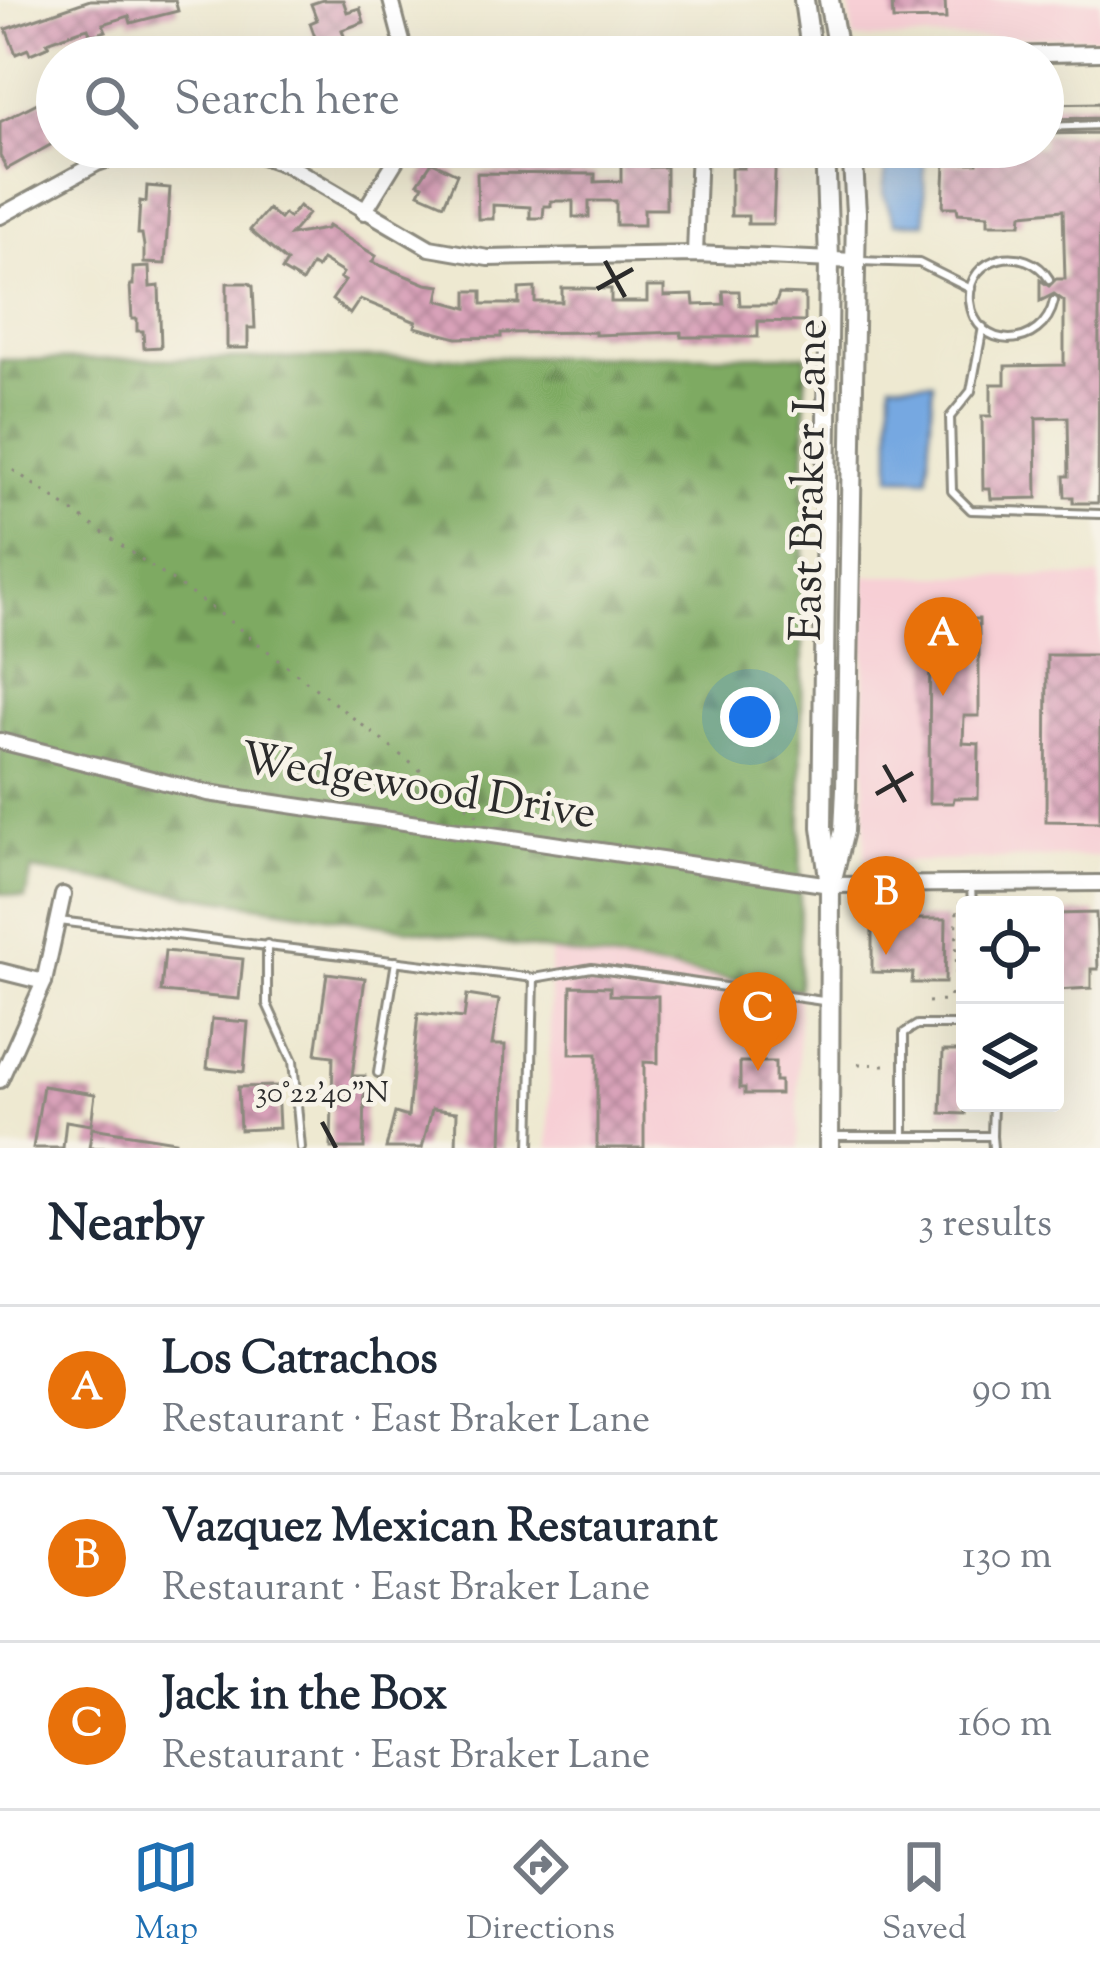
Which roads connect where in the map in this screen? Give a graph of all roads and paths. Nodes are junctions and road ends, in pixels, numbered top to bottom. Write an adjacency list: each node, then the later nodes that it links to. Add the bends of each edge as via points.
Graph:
1 (391, 0): 4 (street)
2 (803, 0): 5 (main road)
3 (829, 0): 6 (main road)
4 (400, 36)
5 (809, 36)
6 (835, 36)
7 (1100, 53): 8 (street)
8 (1064, 54)
9 (1100, 125): 10 (lane)
10 (1064, 126)
11 (88, 168): 18 (street)
12 (293, 168): 17 (street)
13 (391, 168): 17 (street)
14 (698, 168): 19 (street)
15 (826, 168): 20 (main road, East Braker Lane)
16 (853, 168): 21 (main road, East Braker Lane)
17 (364, 212): 19 (street, via 430,248 488,258)
18 (0, 216)
19 (695, 254): 20 (street)
20 (829, 259): 21 (street); 31 (main road, East Braker Lane, via 822,827)
21 (855, 261): 23 (lane, via 919,263); 31 (main road, East Braker Lane, via 846,789)
22 (1049, 280): 23 (lane, via 1036,263 1010,256 985,266)
23 (971, 289): 25 (lane)
24 (1054, 301): 25 (lane, via 1045,324 1022,339)
25 (982, 328): 27 (lane, via 971,391 950,418 952,491 971,510)
26 (13, 470): 29 (path, via 223,616 478,812)
27 (1100, 514)
28 (0, 741): 29 (street, Wedgewood Drive, via 208,793)
29 (490, 836): 31 (street, Wedgewood Drive)
30 (1100, 883): 32 (street, Wedgewood Drive)
31 (830, 885): 32 (street, Wedgewood Drive); 42 (main road, East Braker Lane)
32 (971, 886): 34 (lane)
33 (63, 895): 35 (street)
34 (971, 896)
35 (59, 921): 36 (lane); 40 (street)
36 (267, 944): 37 (lane); 59 (lane, via 267,1004 293,1061)
37 (396, 961): 39 (lane); 49 (lane)
38 (0, 971): 40 (street)
39 (535, 978): 42 (lane, via 592,968); 60 (lane)
40 (44, 982): 50 (street)
41 (956, 984): 43 (path)
42 (831, 1002): 58 (main road, East Braker Lane)
43 (943, 1002): 44 (path); 45 (path)
44 (928, 1003)
45 (943, 1011)
46 (956, 1025): 53 (lane, via 904,1033)
47 (858, 1064): 48 (path)
48 (885, 1065)
49 (378, 1073)
50 (0, 1080)
51 (992, 1112): 57 (lane)
52 (880, 1136): 53 (lane); 58 (lane); 61 (lane)
53 (904, 1136): 54 (lane)
54 (925, 1136): 55 (lane); 62 (lane)
55 (946, 1136): 56 (lane); 63 (lane)
56 (970, 1136): 57 (lane); 64 (lane)
57 (992, 1136): 65 (lane)
58 (829, 1142)
59 (301, 1148)
60 (530, 1148)
61 (880, 1148)
62 (924, 1148)
63 (946, 1148)
64 (969, 1148)
65 (993, 1148)

